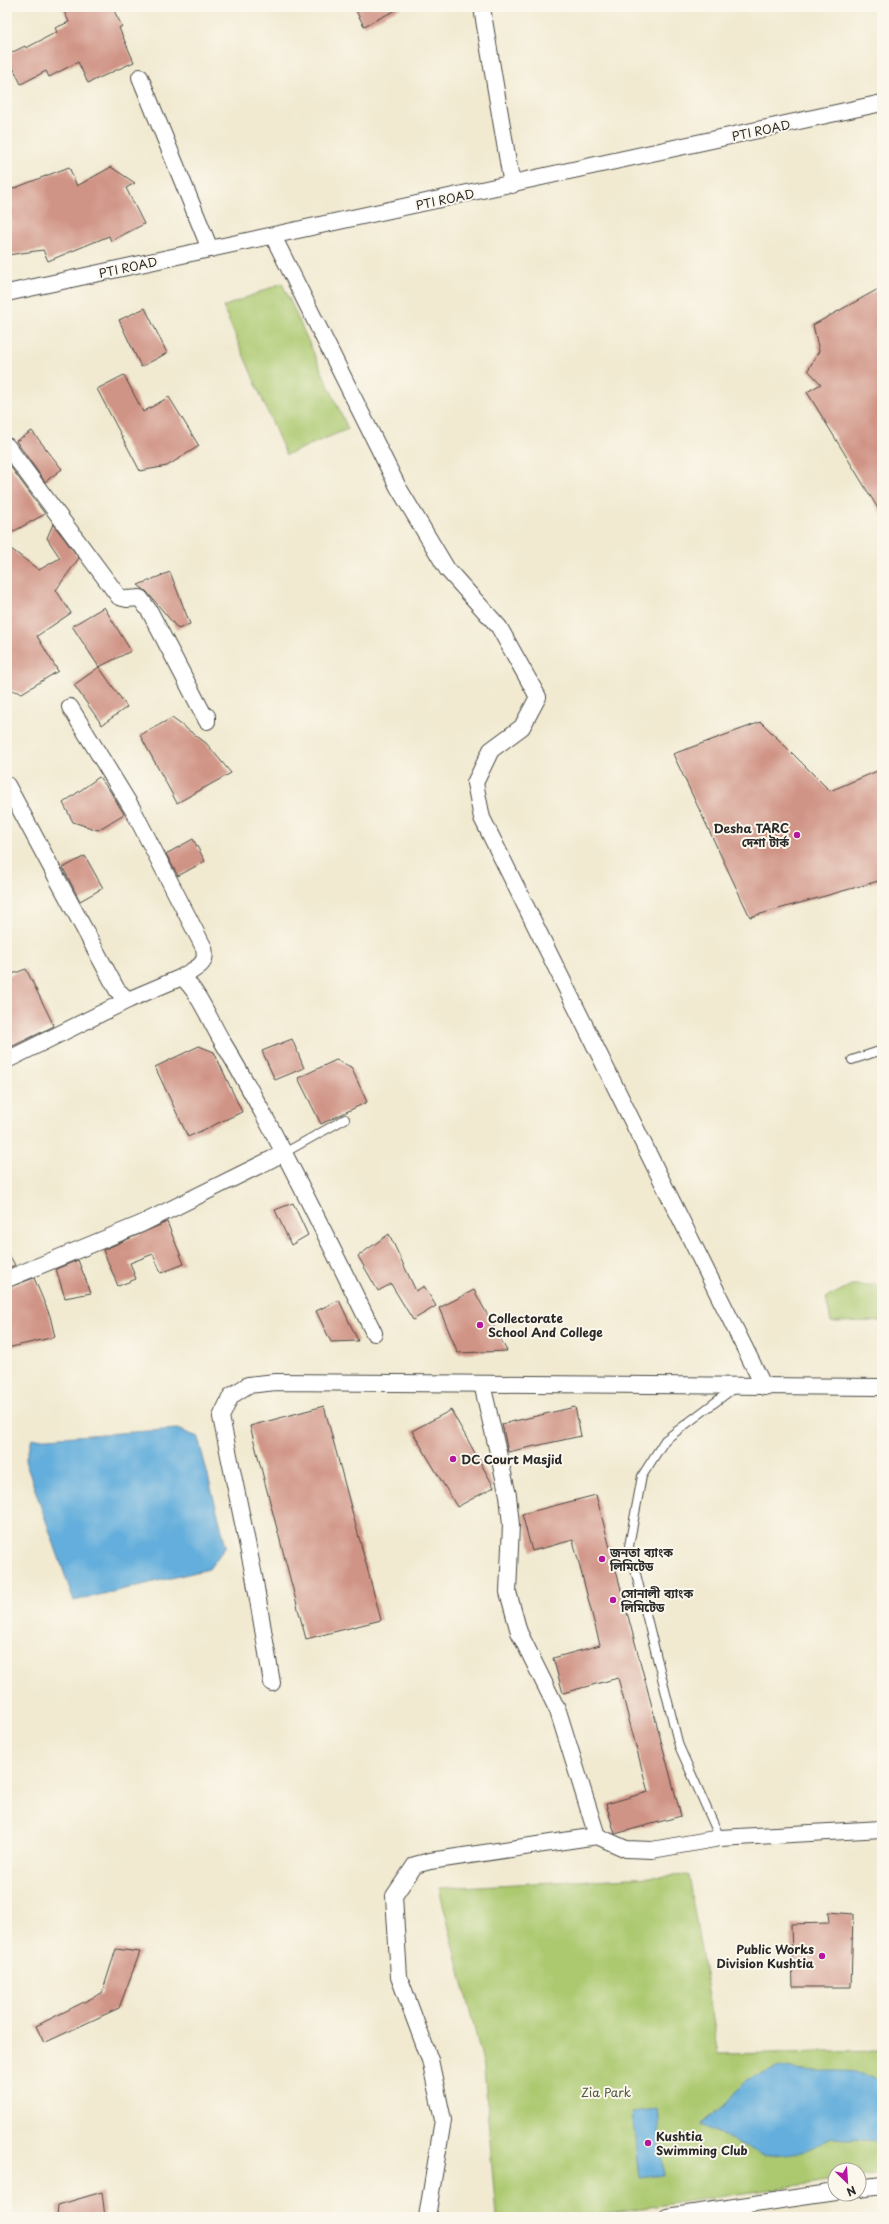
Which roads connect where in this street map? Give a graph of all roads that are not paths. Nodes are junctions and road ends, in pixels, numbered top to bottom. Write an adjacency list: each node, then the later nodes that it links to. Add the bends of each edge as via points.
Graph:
1 (483, 14): 4 (street)
2 (140, 77): 6 (street)
3 (882, 104): 4 (street, PTI ROAD)
4 (512, 185): 5 (street, PTI ROAD)
5 (273, 236): 6 (street, PTI ROAD); 23 (street, via 398,486 447,569 499,627 538,697 522,727 491,750 475,783 482,818)
6 (210, 250): 7 (street, PTI ROAD)
7 (7, 293)
8 (7, 446): 10 (street, via 119,597 140,598 150,612 207,721)
9 (70, 707): 12 (street, via 133,810 204,948 204,962)
10 (207, 716)
11 (7, 785): 13 (street, via 117,990)
12 (182, 977): 13 (street); 18 (street, via 192,986)
13 (128, 1000): 15 (street)
14 (882, 1050): 16 (lane)
15 (7, 1060)
16 (852, 1060)
17 (345, 1119): 18 (lane)
18 (284, 1153): 19 (street, via 141,1224); 20 (street)
19 (7, 1279)
20 (374, 1333)
21 (482, 1384): 22 (street); 25 (street, via 276,1382 248,1386 231,1396 221,1417 254,1576); 27 (street, via 508,1495 511,1525 508,1592 519,1632 558,1711)
22 (736, 1386): 23 (street); 28 (lane, via 665,1440 642,1476 629,1546 679,1746)
23 (764, 1387): 24 (street)
24 (882, 1388)
25 (272, 1683)
26 (882, 1829): 28 (street)
27 (597, 1836): 28 (street, via 626,1849 652,1850); 32 (street, via 415,1865 394,1896 400,1977 430,2060 443,2120)
28 (720, 1838)
29 (882, 2185): 30 (street)
30 (867, 2187)
31 (827, 2193): 33 (street)
32 (427, 2217)
33 (667, 2217)

